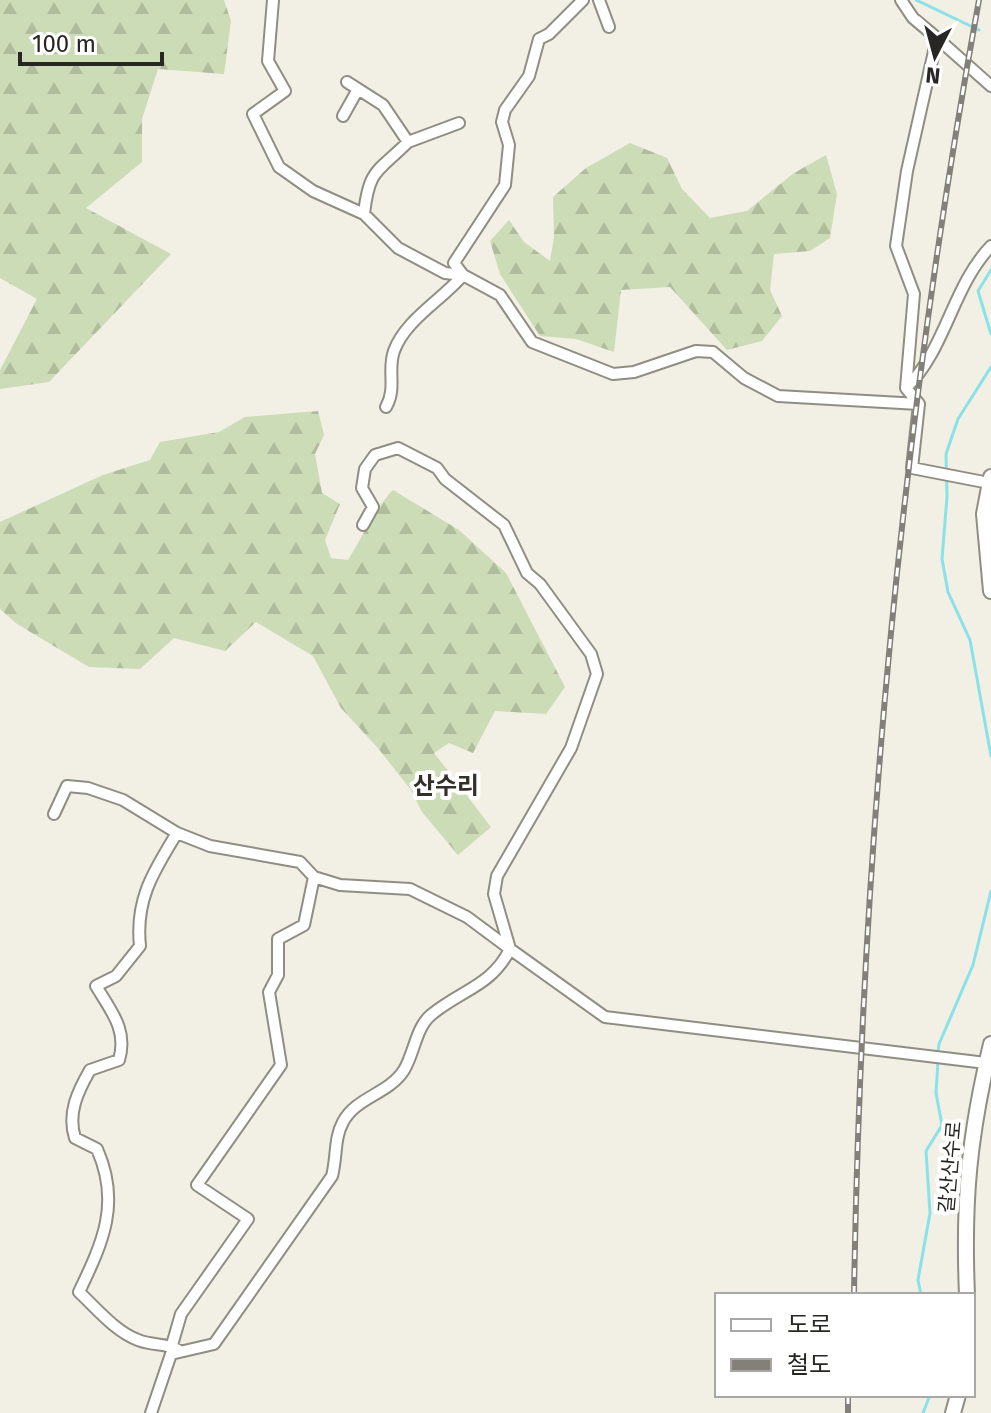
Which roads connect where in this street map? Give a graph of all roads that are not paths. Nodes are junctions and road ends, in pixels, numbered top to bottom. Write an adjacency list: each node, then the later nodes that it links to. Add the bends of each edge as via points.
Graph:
1 (273, 0): 13 (street, via 268,61 285,91 253,114 279,167 313,191)
2 (583, 0): 15 (street, via 539,39 529,76 505,110 505,185 454,263)
3 (599, 0): 5 (street)
4 (901, 0): 6 (street)
5 (609, 27)
6 (937, 38): 8 (street); 16 (street, via 896,246 914,294)
7 (347, 82): 9 (street)
8 (991, 86)
9 (357, 91): 10 (street); 12 (street, via 383,105)
10 (343, 116)
11 (459, 123): 12 (street)
12 (408, 142): 13 (street, via 378,168 367,186)
13 (364, 214): 15 (street, via 398,248 445,273)
14 (991, 246): 16 (street, via 965,279 927,368)
15 (463, 275): 17 (street, via 500,295 532,342 613,374 696,351 713,352 744,378 778,396); 18 (street, via 396,346 393,395)
16 (906, 388): 17 (street)
17 (919, 404): 19 (street, via 912,468)
18 (386, 407)
19 (990, 482): 21 (main road, via 984,514)
20 (363, 525): 25 (street, via 373,507 362,488 365,469 375,455 398,448 417,455 504,525 527,573 591,654 597,674 571,748 497,876 494,894)
21 (991, 591)
22 (54, 814): 23 (street, via 67,786 88,788 123,800)
23 (177, 833): 24 (street, via 210,846 300,862); 29 (street, via 145,885 140,946 116,976 96,986 123,1034 123,1047 119,1060 90,1070 75,1097 72,1129 75,1138 97,1149 109,1176 101,1242 79,1292 135,1339)
24 (314, 877): 25 (street, via 357,889 410,889 467,917); 29 (street, via 304,925 278,939 278,975 269,992 281,1065 197,1185 248,1219 181,1314)
25 (510, 949): 27 (street, via 605,1017); 29 (street, via 500,970 427,1018 403,1072 344,1118 332,1176 214,1344)
26 (991, 1044): 27 (main road, 갈산산수로)
27 (986, 1063): 28 (main road, 갈산산수로, via 965,1181)
28 (967, 1293)
29 (176, 1348): 30 (street)
30 (151, 1413)

